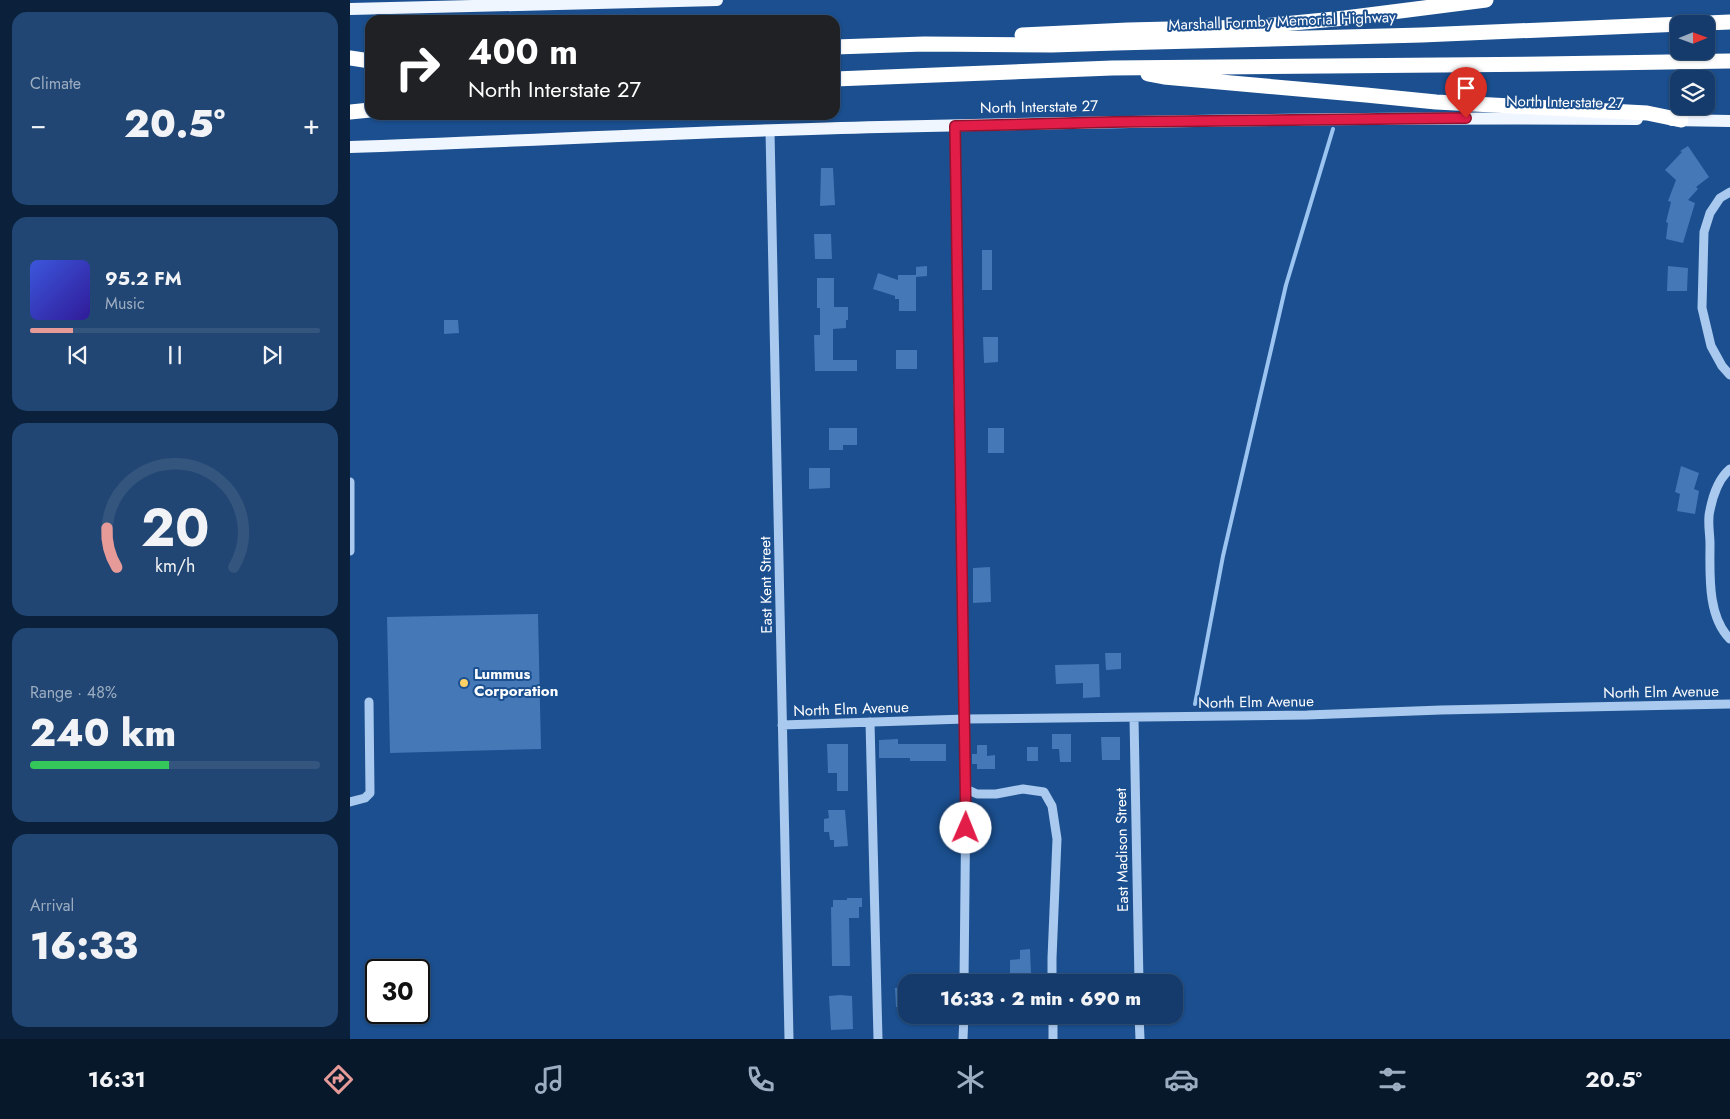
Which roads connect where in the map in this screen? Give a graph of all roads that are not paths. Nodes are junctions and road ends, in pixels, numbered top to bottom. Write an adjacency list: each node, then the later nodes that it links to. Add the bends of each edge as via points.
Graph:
1 (717, 0): 3 (main road)
2 (1486, 0): 5 (highway, via 1260,26 989,36)
3 (350, 9)
4 (1730, 22): 5 (highway, Marshall Formby Memorial Highway, via 1422,35 1052,45)
5 (947, 44): 6 (highway, Marshall Formby Memorial Highway)
6 (840, 47)
7 (350, 58): 8 (highway)
8 (365, 60)
9 (1730, 61): 12 (highway)
10 (365, 66): 11 (highway)
11 (350, 67)
12 (1112, 68): 13 (highway); 18 (highway, via 1164,77 1436,102 1647,113)
13 (840, 79)
14 (365, 100): 15 (highway)
15 (350, 101)
16 (365, 110): 17 (highway)
17 (350, 112)
18 (1681, 120): 19 (main road, North Interstate 27); 20 (main road, North Interstate 27, via 1466,118)
19 (1730, 121)
20 (955, 126): 21 (main road, North Interstate 27); 32 (street)
21 (770, 131): 22 (main road, North Interstate 27); 34 (street, East Kent Street)
22 (350, 148)
23 (1730, 192): 24 (street, via 1720,198 1710,213 1704,232 1702,308 1711,346)
24 (1730, 375)
25 (1730, 470): 28 (street, via 1724,474 1709,512 1711,594 1722,632)
26 (350, 482): 27 (street)
27 (350, 551)
28 (1730, 639)
29 (369, 702): 36 (street, via 370,793 365,798)
30 (1730, 704): 31 (street, North Elm Avenue)
31 (1134, 718): 32 (street, North Elm Avenue); 39 (street, East Madison Street)
32 (964, 720): 33 (street, North Elm Avenue); 35 (street)
33 (870, 722): 34 (street, North Elm Avenue); 44 (street)
34 (782, 725): 43 (street, East Kent Street)
35 (966, 789): 37 (street); 38 (street, via 977,794 1023,789 1044,792 1052,806 1056,839)
36 (350, 802)
37 (964, 974)
38 (1052, 974)
39 (1139, 974)
40 (964, 1024): 45 (street)
41 (1053, 1024): 46 (street)
42 (1139, 1024): 47 (street)
43 (789, 1039)
44 (878, 1039)
45 (963, 1039)
46 (1053, 1039)
47 (1140, 1039)

